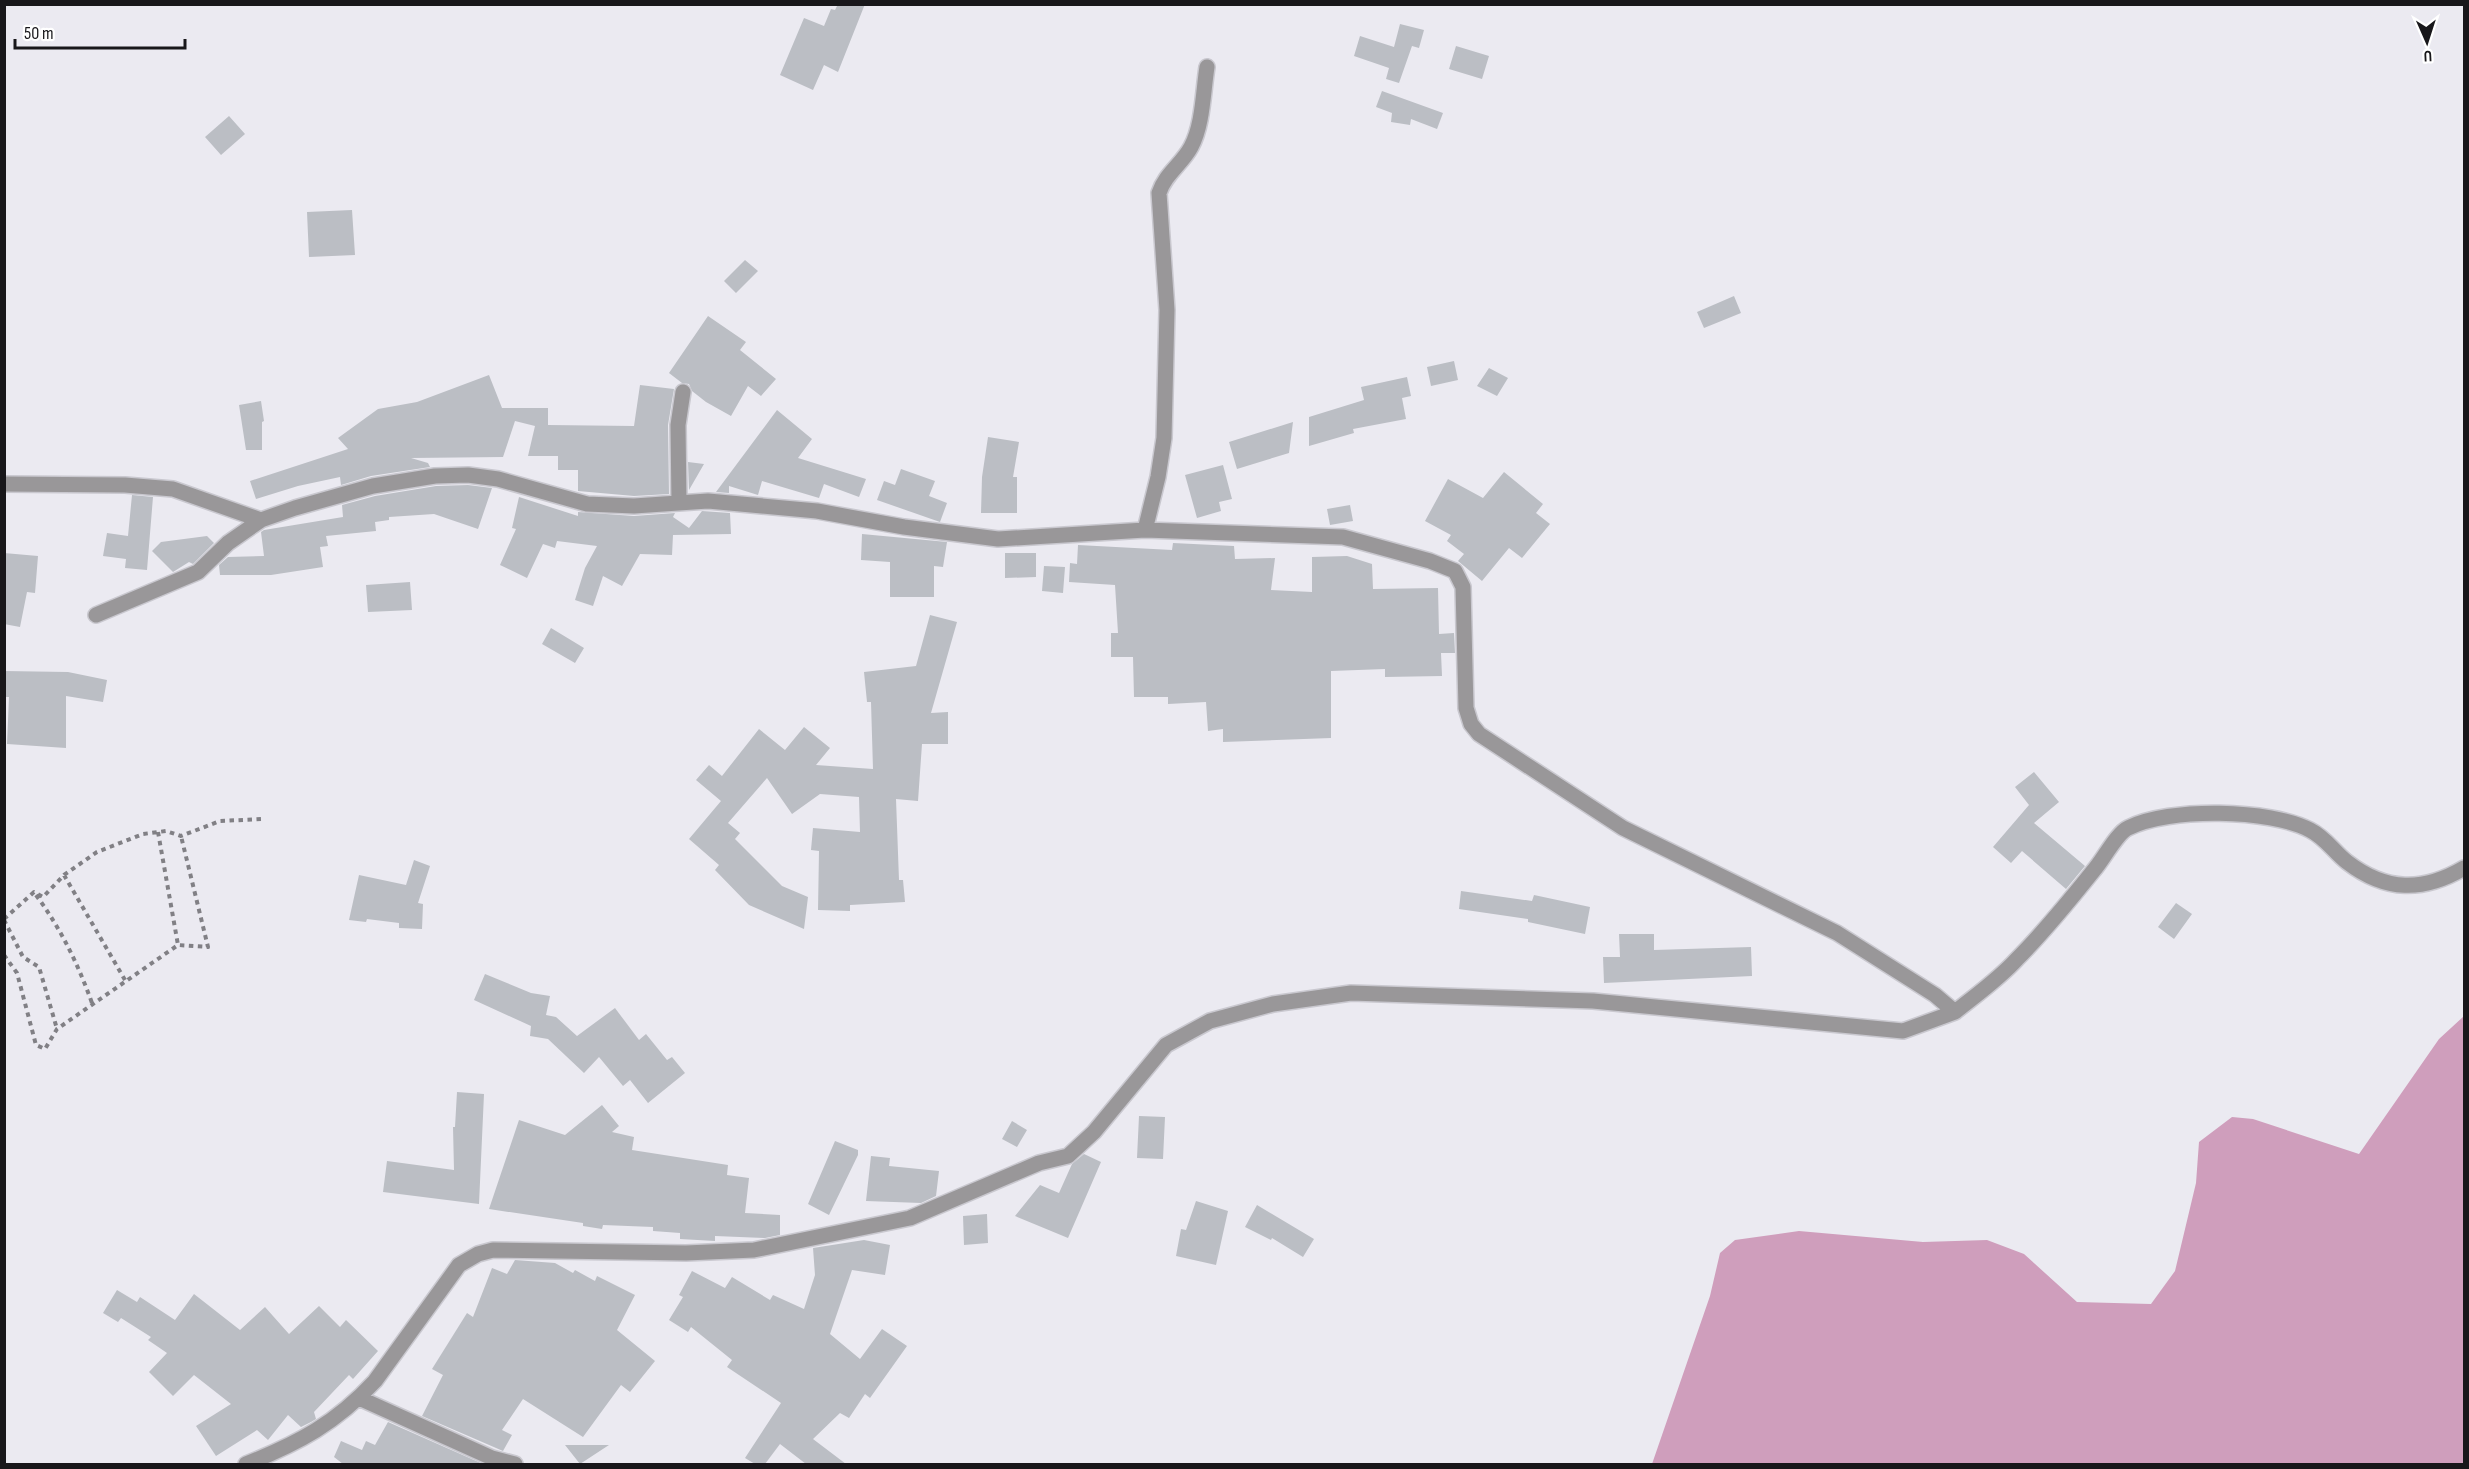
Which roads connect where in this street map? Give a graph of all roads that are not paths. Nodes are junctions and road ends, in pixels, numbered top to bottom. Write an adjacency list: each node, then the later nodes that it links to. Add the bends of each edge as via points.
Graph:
1 (1207, 68): 6 (street, via 1196,137 1159,193 1167,310 1164,438)
2 (683, 392): 4 (street, via 678,425)
3 (4, 484): 5 (street, via 173,489)
4 (679, 503): 5 (street, via 587,504 498,479 435,476 373,486); 6 (street, via 708,501 817,511 998,539)
5 (261, 520): 7 (street, via 228,543 198,572)
6 (1146, 531): 9 (street, via 1343,537 1455,571 1463,586 1466,708 1479,734 1623,828 1837,933)
7 (96, 615)
8 (2464, 868): 9 (street, via 2441,881 2411,885 2379,883 2309,829 2241,814 2196,812 2157,818 2126,829 2016,960)
9 (1955, 1012): 10 (street, via 1903,1031 1593,1001 1351,993 1273,1004 1210,1021 1166,1046 1094,1132 1068,1156 1039,1163 910,1218 754,1250 686,1253 523,1249 478,1254 459,1265)
10 (359, 1398): 11 (street, via 299,1442); 12 (street, via 492,1458)
11 (246, 1464)
12 (515, 1464)

